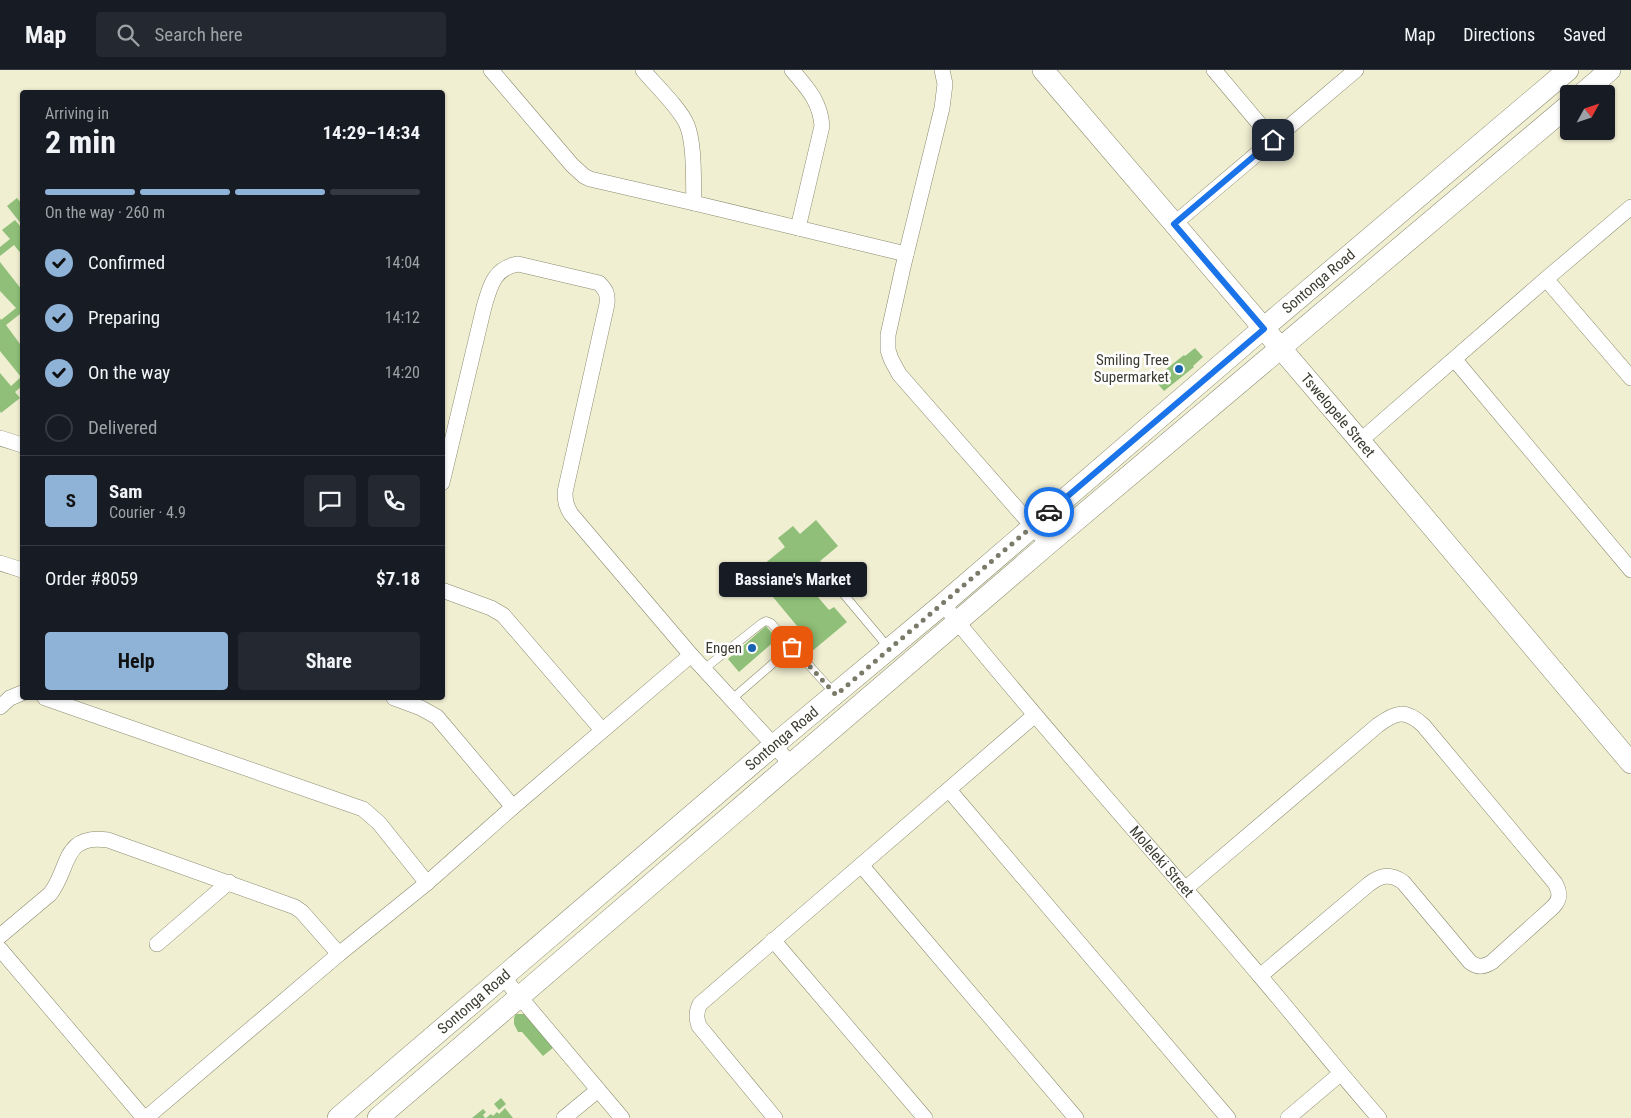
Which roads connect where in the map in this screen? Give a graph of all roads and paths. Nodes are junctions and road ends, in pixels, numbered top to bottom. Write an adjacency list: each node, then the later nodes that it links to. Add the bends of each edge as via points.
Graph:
1 (491, 70): 13 (street, via 584,176)
2 (643, 70): 13 (street, via 687,125 691,140)
3 (792, 70): 16 (street, via 814,97 822,126)
4 (942, 70): 17 (street, via 945,84 942,108)
5 (1043, 70): 15 (main road, Tswelopele Street)
6 (1214, 70): 12 (street)
7 (1356, 70): 12 (street)
8 (1568, 70): 19 (main road, Sontonga Road)
9 (1610, 70): 10 (main road)
10 (1592, 85)
11 (1560, 113): 20 (main road, Sontonga Road)
12 (1273, 140): 15 (street)
13 (694, 203): 16 (street)
14 (1631, 207): 18 (street)
15 (1174, 224): 19 (main road, Tswelopele Street)
16 (798, 228): 17 (street)
17 (906, 254): 27 (street, via 887,343 891,359 899,374)
18 (1546, 279): 21 (street); 22 (street)
19 (1264, 329): 20 (main road, Tswelopele Street); 27 (main road, Sontonga Road)
20 (1280, 348): 24 (main road, Tswelopele Street); 28 (main road, Sontonga Road)
21 (1455, 360): 24 (street); 32 (street)
22 (1631, 378)
23 (0, 438): 25 (street)
24 (1360, 441): 49 (main road, Tswelopele Street)
25 (20, 445)
26 (445, 470): 38 (street, via 484,307 496,276 510,265 518,264 599,284 606,289 607,304 565,500 571,514)
27 (1033, 526): 28 (street); 34 (main road, Sontonga Road)
28 (1048, 544): 35 (main road, Sontonga Road)
29 (0, 562): 31 (street)
30 (820, 566): 37 (lane)
31 (20, 569)
32 (1631, 570)
33 (445, 591): 47 (street, via 503,615)
34 (943, 604): 35 (street, Moleleki Street); 37 (main road, Sontonga Road)
35 (957, 621): 46 (street, Moleleki Street); 50 (main road, Sontonga Road)
36 (792, 647): 39 (lane, via 765,621); 41 (lane); 42 (lane)
37 (890, 649): 41 (main road, Sontonga Road)
38 (691, 655): 39 (street); 47 (street)
39 (704, 669): 42 (street)
40 (20, 694): 45 (street)
41 (836, 695): 48 (main road, Sontonga Road)
42 (732, 699): 48 (street)
43 (51, 700): 55 (street, via 363,809 379,823)
44 (399, 700): 52 (street, via 438,717)
45 (0, 708)
46 (1036, 715): 51 (street); 56 (street, Moleleki Street)
47 (602, 730): 52 (street)
48 (774, 745): 50 (street); 63 (main road, Sontonga Road)
49 (1631, 763)
50 (791, 764): 64 (main road, Sontonga Road)
51 (949, 790): 53 (street); 75 (street)
52 (513, 807): 55 (street)
53 (861, 865): 58 (street); 74 (street)
54 (229, 882): 57 (street, via 108,840 88,840 67,858 50,894); 59 (street); 61 (street, via 299,909)
55 (427, 883): 61 (street)
56 (1185, 889): 62 (street, Moleleki Street); 62 (street, via 1378,725 1392,716 1407,714 1423,725 1559,892 1553,907 1492,962 1481,967 1470,962 1402,882 1384,876 1369,884)
57 (0, 936)
58 (773, 940): 72 (street, via 706,997 697,1010 696,1018 705,1035); 73 (street)
59 (157, 944)
60 (0, 948): 67 (street)
61 (339, 954): 67 (street)
62 (1260, 976): 65 (street, Moleleki Street)
63 (503, 977): 64 (street); 68 (main road, Sontonga Road)
64 (520, 996): 66 (street); 69 (main road, Sontonga Road)
65 (1340, 1074): 76 (street); 77 (street, Moleleki Street)
66 (598, 1090): 70 (street); 71 (street)
67 (145, 1118)
68 (338, 1118)
69 (378, 1118)
70 (564, 1118)
71 (622, 1118)
72 (775, 1118)
73 (925, 1118)
74 (1076, 1118)
75 (1228, 1118)
76 (1288, 1118)
77 (1379, 1118)

